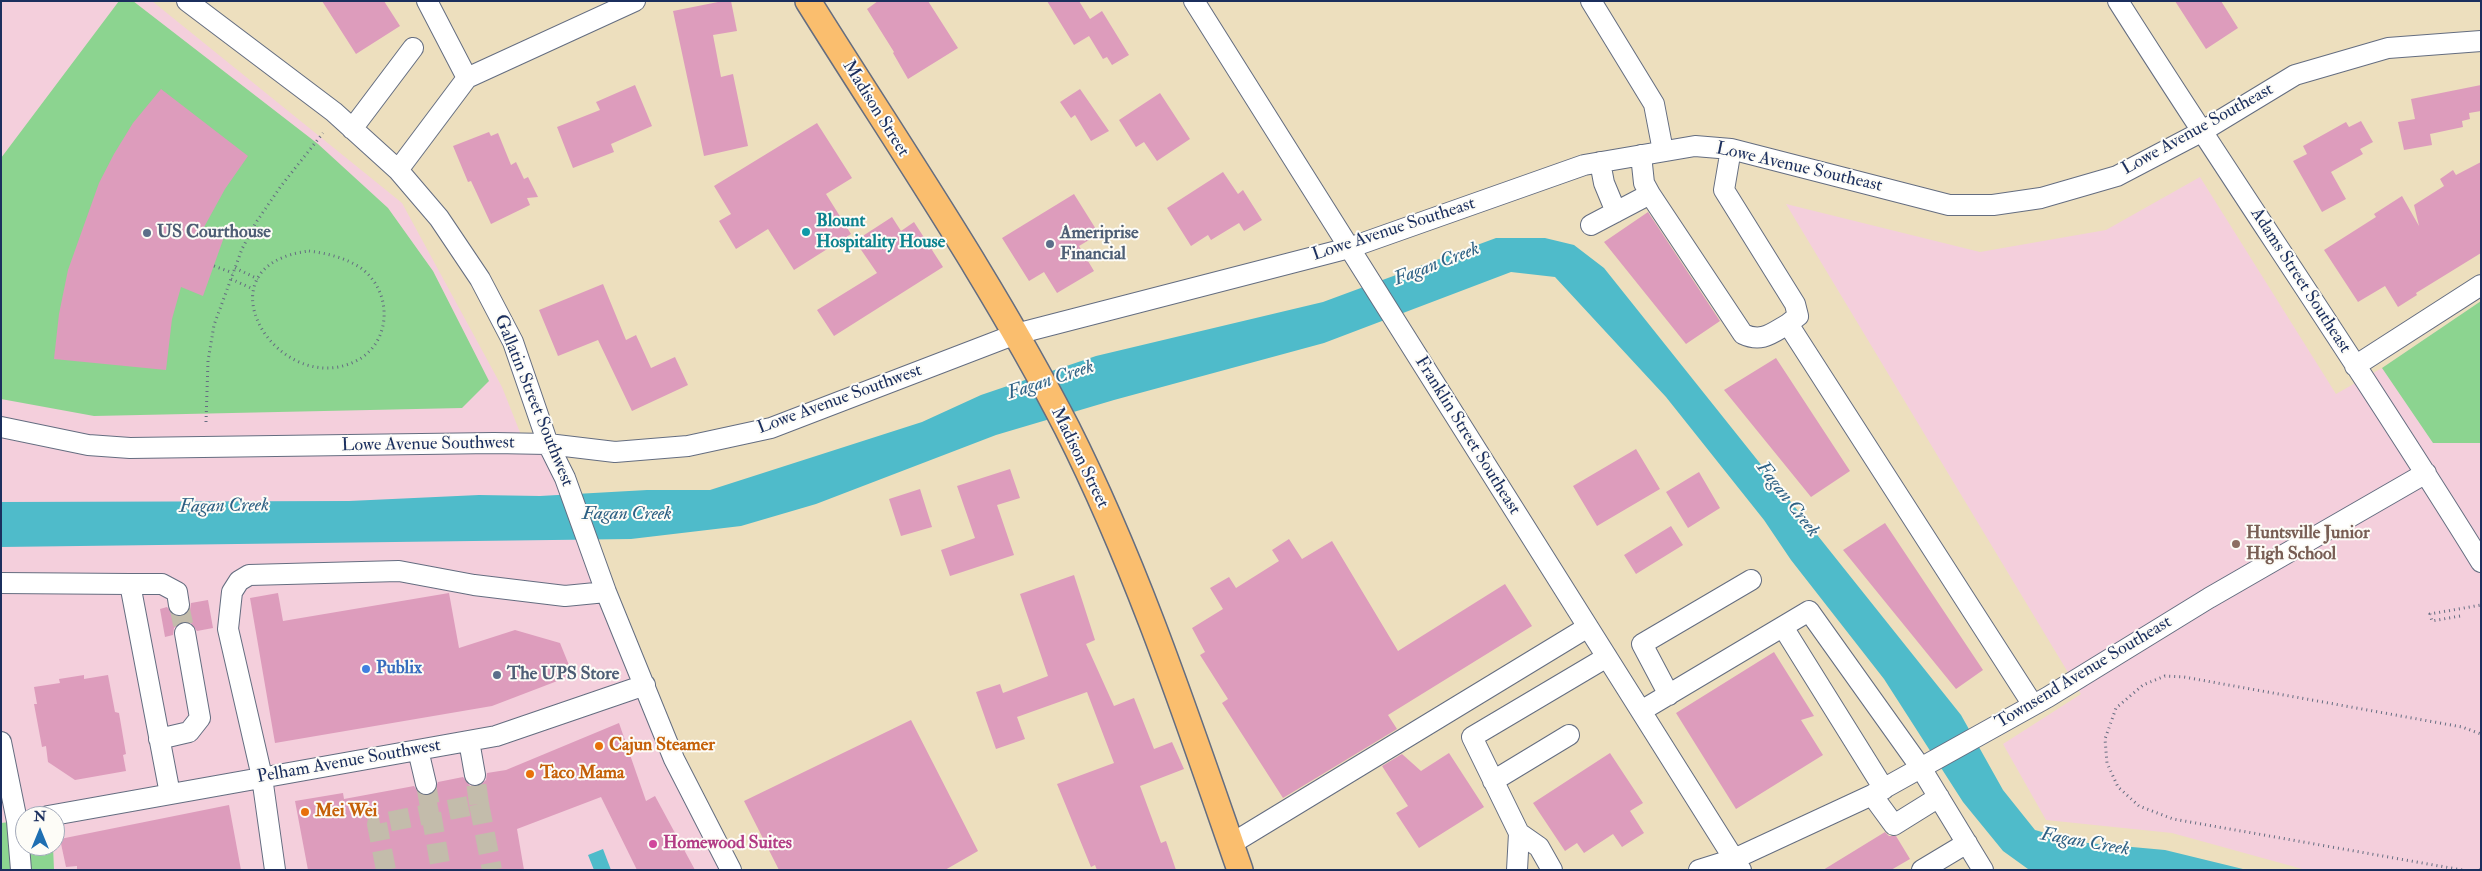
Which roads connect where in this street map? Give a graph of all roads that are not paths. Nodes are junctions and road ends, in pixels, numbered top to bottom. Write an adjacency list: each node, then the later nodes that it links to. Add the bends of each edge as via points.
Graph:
1 (187, 1): 11 (street, Gallatin Street Southwest)
2 (427, 1): 10 (street)
3 (636, 1): 10 (street)
4 (808, 1): 24 (main road, Madison Street)
5 (1194, 1): 21 (street, Franklin Street Southeast)
6 (1591, 1): 14 (street, via 1654,104)
7 (2118, 1): 12 (street, Adams Street Southeast)
8 (2481, 41): 12 (street, Lowe Avenue Southeast, via 2388,48 2295,75)
9 (413, 48): 11 (street)
10 (467, 78): 17 (street)
11 (352, 129): 17 (street, Gallatin Street Southwest)
12 (2201, 132): 13 (street, Lowe Avenue Southeast, via 2117,176 2041,198 1993,205 1949,205); 25 (street, Adams Street Southeast)
13 (1731, 149): 14 (street, Lowe Avenue Southeast, via 1695,146); 23 (street, via 1724,190 1795,304 1798,316)
14 (1663, 152): 15 (street, Lowe Avenue Southeast)
15 (1640, 155): 16 (street, Lowe Avenue Southeast); 18 (street, via 1644,183)
16 (1600, 162): 19 (street, via 1604,183); 21 (street, Lowe Avenue Southeast)
17 (398, 170): 27 (street, Gallatin Street Southwest, via 438,218 480,278 513,342)
18 (1650, 194): 19 (street); 23 (street, via 1743,334 1754,339 1765,337)
19 (1616, 212): 20 (street)
20 (1591, 225)
21 (1349, 248): 24 (street, Lowe Avenue Southeast); 35 (street, Franklin Street Southeast)
22 (2481, 286): 25 (street)
23 (1788, 324): 41 (street)
24 (1016, 334): 27 (street, Lowe Avenue Southwest, via 771,428 688,446 614,452); 60 (main road, Madison Street, via 1068,430 1113,529 1192,731)
25 (2355, 366): 28 (street, Adams Street Southeast)
26 (1, 427): 27 (street, Lowe Avenue Southwest, via 88,445 130,448)
27 (548, 444): 33 (street, Gallatin Street Southwest, via 565,478)
28 (2426, 473): 29 (street, Adams Street Southeast); 41 (street, Townsend Avenue Southeast, via 2209,598)
29 (2481, 562)
30 (1751, 580): 40 (street, via 1642,644)
31 (1, 583): 32 (street)
32 (130, 584): 34 (street, via 162,584 177,592); 44 (street)
33 (606, 592): 39 (street, Gallatin Street Southwest); 50 (street, via 564,596 474,585 399,571 249,575 239,581 232,592 228,629)
34 (180, 605)
35 (1588, 627): 38 (street, Franklin Street Southeast); 60 (street)
36 (1783, 627): 40 (street); 48 (street, via 1810,612); 53 (street)
37 (185, 633): 44 (street, via 200,718 189,732)
38 (1607, 657): 42 (street, Franklin Street Southeast); 51 (street, via 1472,737)
39 (645, 685): 45 (street, Pelham Avenue Southwest, via 496,736); 64 (street, Gallatin Street Southwest, via 674,759)
40 (1669, 695): 42 (street)
41 (2033, 705): 48 (street, Townsend Avenue Southeast)
42 (1641, 711): 61 (street, Franklin Street Southeast)
43 (1569, 735): 51 (street)
44 (160, 739): 54 (street)
45 (469, 741): 47 (street, Pelham Avenue Southwest); 49 (street)
46 (1, 742): 57 (street)
47 (418, 750): 50 (street, Pelham Avenue Southwest); 52 (street)
48 (1924, 766): 53 (street, Townsend Avenue Southeast); 55 (street)
49 (475, 776)
50 (262, 777): 54 (street, Pelham Avenue Southwest); 63 (street)
51 (1493, 781): 58 (street)
52 (426, 784)
53 (1878, 792): 55 (street, via 1894,825); 61 (street, Townsend Avenue Southeast)
54 (170, 794): 56 (street, Pelham Avenue Southwest)
55 (1939, 797): 59 (street)
56 (65, 813)
57 (14, 821): 62 (street)
58 (1519, 833): 66 (street); 67 (street, via 1539,847)
59 (1967, 843): 69 (street); 70 (street)
60 (1231, 844): 65 (main road, Madison Street)
61 (1738, 865): 68 (street, Townsend Avenue Southeast)
62 (21, 870)
63 (275, 870)
64 (731, 870)
65 (1240, 870)
66 (1517, 870)
67 (1552, 870)
68 (1699, 870)
69 (1922, 870)
70 (1984, 870)

